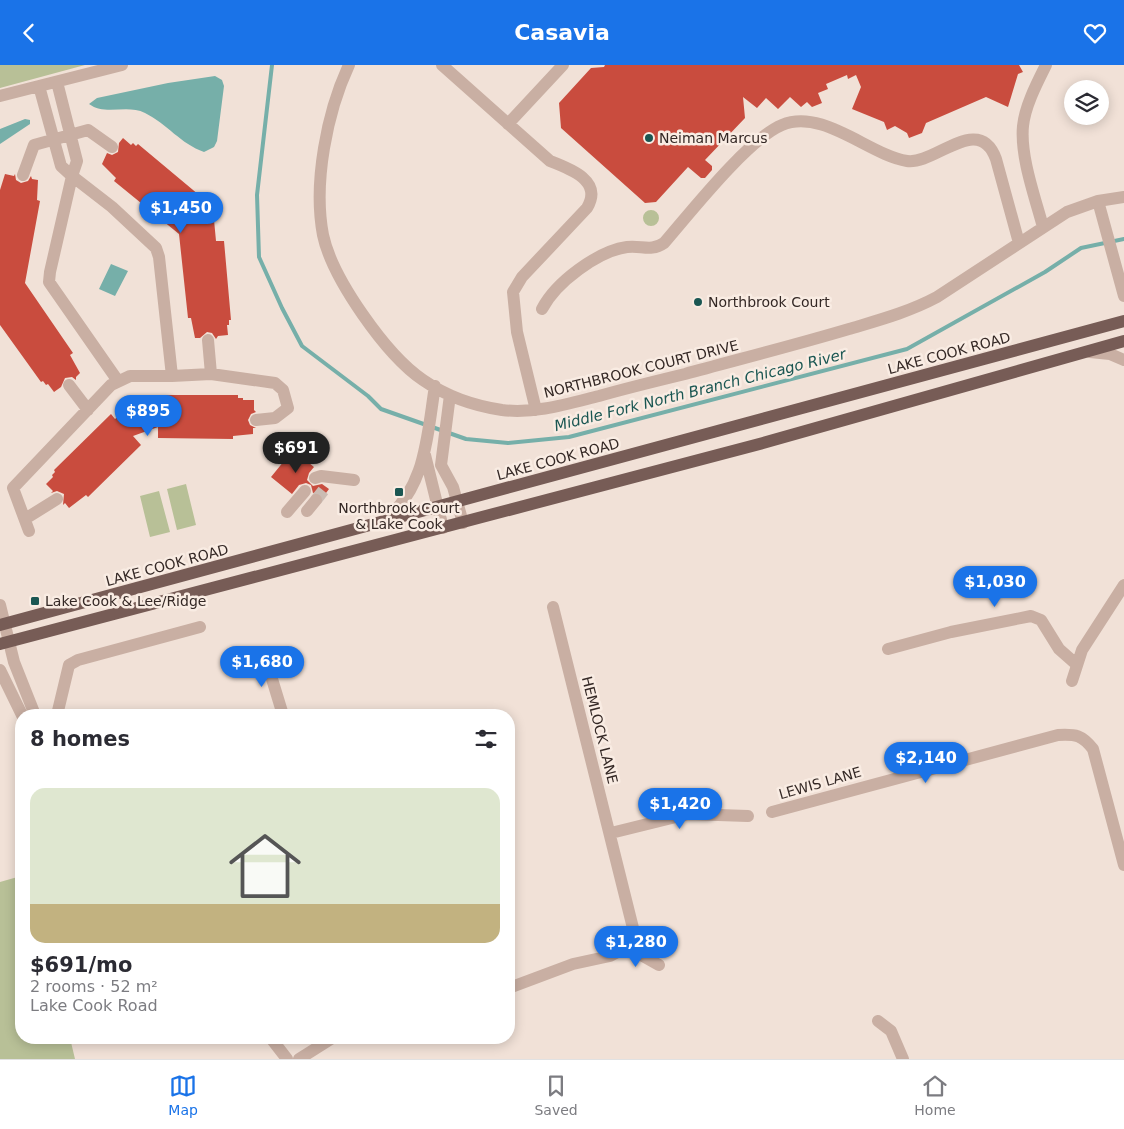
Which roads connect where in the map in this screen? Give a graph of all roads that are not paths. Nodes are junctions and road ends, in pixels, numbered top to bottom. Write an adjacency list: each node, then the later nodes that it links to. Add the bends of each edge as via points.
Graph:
1 (122, 65): 6 (street)
2 (349, 65): 30 (street, NORTHBROOK COURT DRIVE, via 338,89 329,126 321,196 324,235 337,272 359,308 399,357 424,381)
3 (442, 65): 9 (street)
4 (563, 65): 9 (street)
5 (1046, 65): 17 (street, via 1023,126 1024,149)
6 (57, 82): 7 (street); 10 (street)
7 (39, 86): 8 (street); 11 (street)
8 (0, 97)
9 (508, 124): 33 (street, via 550,161 569,167 580,175 590,186 592,195 586,208 522,277 513,292 517,333)
10 (70, 134): 11 (street); 12 (street, via 88,130); 14 (street, via 77,161)
11 (53, 138): 13 (street, via 34,145); 14 (street, via 61,166)
12 (112, 147)
13 (23, 175)
14 (72, 176): 27 (street, via 156,247); 28 (street, via 49,282)
15 (1124, 197): 16 (street, NORTHBROOK COURT DRIVE)
16 (1098, 201): 17 (street, NORTHBROOK COURT DRIVE, via 1066,212); 19 (street)
17 (1043, 227): 18 (street, NORTHBROOK COURT DRIVE)
18 (1019, 243): 20 (street, via 996,159 984,142 964,141 919,160 906,161 837,131 814,124 788,123 774,129 750,149 658,248 628,247 604,254 568,279); 33 (street, NORTHBROOK COURT DRIVE, via 916,308 744,359)
19 (1124, 296)
20 (542, 309)
21 (1124, 321): 40 (main road, LAKE COOK ROAD)
22 (208, 340): 26 (street)
23 (1124, 341): 24 (main road)
24 (1085, 351): 25 (street, via 1110,353); 44 (main road, via 763,443)
25 (1124, 360)
26 (211, 374): 27 (street); 34 (street, via 275,383 283,390 288,408 275,418)
27 (172, 376): 28 (street, via 130,376)
28 (118, 381): 32 (street)
29 (69, 385): 32 (street)
30 (435, 386): 31 (street, NORTHBROOK COURT DRIVE); 35 (street)
31 (450, 395): 33 (street, NORTHBROOK COURT DRIVE, via 494,408); 40 (street, via 441,456 443,472 453,487)
32 (88, 410): 42 (street, via 13,488)
33 (536, 410)
34 (256, 420)
35 (425, 453): 41 (street); 43 (street, via 417,479 406,498 399,509)
36 (324, 480): 37 (street)
37 (354, 481)
38 (310, 495): 38 (street, via 297,512)
39 (57, 499): 42 (street)
40 (457, 502): 41 (main road, LAKE COOK ROAD); 44 (street)
41 (437, 507): 43 (main road, LAKE COOK ROAD); 45 (street)
42 (25, 519): 46 (street)
43 (382, 522): 50 (main road, LAKE COOK ROAD)
44 (463, 523): 45 (main road)
45 (443, 528): 52 (main road)
46 (30, 531)
47 (1124, 585): 55 (street)
48 (0, 605): 50 (street)
49 (553, 607): 64 (street, HEMLOCK LANE)
50 (2, 625): 52 (street)
51 (200, 627): 60 (street, via 69,665)
52 (4, 643): 59 (street)
53 (888, 649): 55 (street, via 1031,616 1041,620 1059,649)
54 (265, 655): 61 (street)
55 (1076, 664): 57 (street)
56 (0, 669): 58 (street)
57 (1072, 681)
58 (19, 709)
59 (32, 709)
60 (58, 709)
61 (281, 709)
62 (772, 812): 65 (street, LEWIS LANE, via 1058,735 1079,737 1085,738 1093,749)
63 (748, 816): 64 (street, via 688,815)
64 (611, 833): 66 (street, HEMLOCK LANE, via 633,922 634,932)
65 (1124, 865)
66 (627, 947): 67 (street); 68 (street, via 610,956 573,964)
67 (659, 965)
68 (515, 986)
69 (878, 1021): 74 (street, via 891,1031)
70 (275, 1044): 72 (street)
71 (323, 1044): 73 (street)
72 (286, 1059)
73 (298, 1059)
74 (903, 1059)

